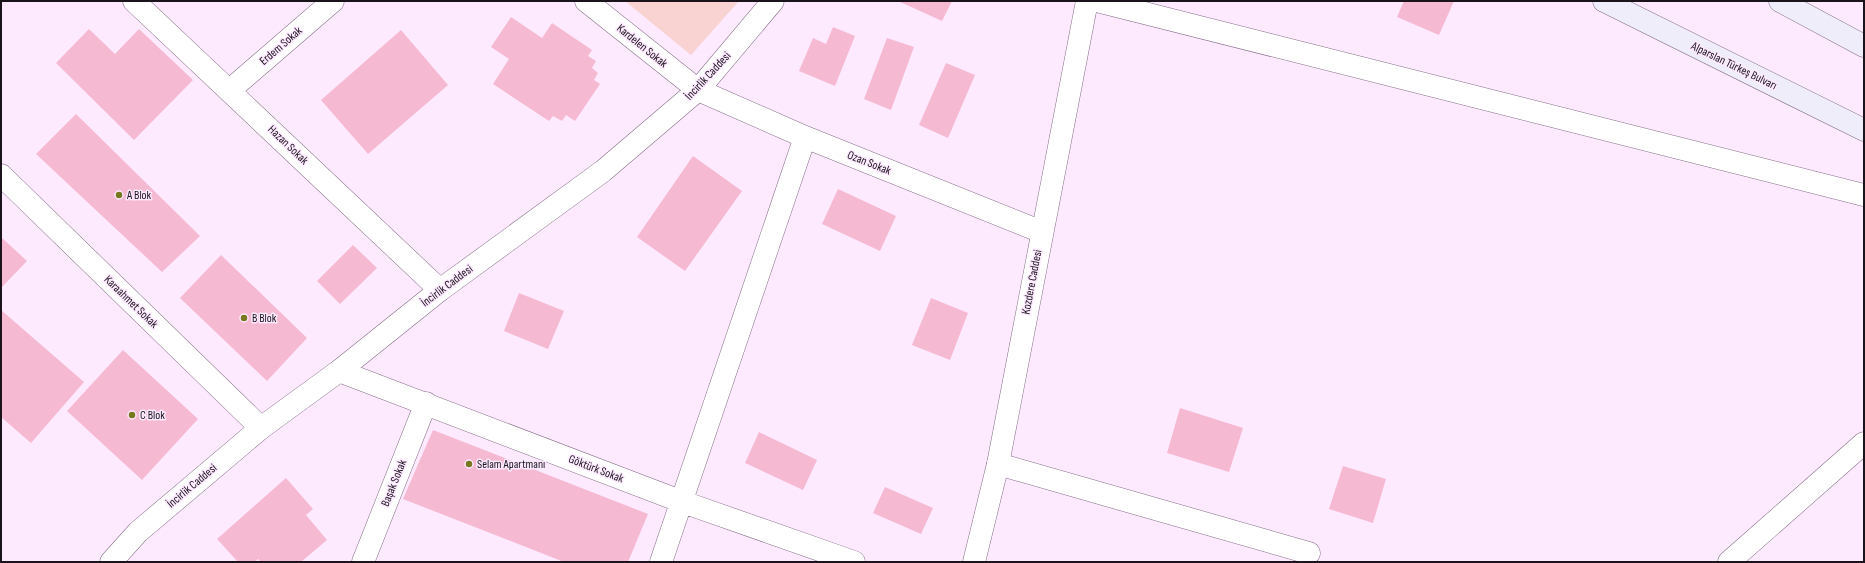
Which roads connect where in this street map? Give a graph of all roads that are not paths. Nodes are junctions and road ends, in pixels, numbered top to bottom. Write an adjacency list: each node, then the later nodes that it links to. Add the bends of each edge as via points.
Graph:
1 (134, 1): 10 (street, Hazan Sokak)
2 (333, 1): 10 (street, Erdem Sokak)
3 (586, 1): 11 (street, Kardelen Sokak)
4 (773, 1): 11 (street, İncirlik Caddesi)
5 (1087, 1): 16 (street, Kozdere Caddesi)
6 (1097, 1): 15 (street)
7 (1604, 1): 12 (main road, Alparslan Türkeş Bulvarı)
8 (1780, 1): 9 (main road)
9 (1864, 46)
10 (230, 90): 17 (street, Hazan Sokak)
11 (698, 90): 13 (street, Ozan Sokak); 17 (street, İncirlik Caddesi, via 603,171)
12 (1864, 130)
13 (805, 137): 16 (street, Ozan Sokak); 23 (street)
14 (1, 175): 20 (street, Karaahmet Sokak)
15 (1864, 195)
16 (1042, 232): 22 (street, Kozdere Caddesi)
17 (440, 290): 18 (street, İncirlik Caddesi)
18 (339, 371): 19 (street, Göktürk Sokak); 20 (street, İncirlik Caddesi)
19 (426, 403): 23 (street, Göktürk Sokak); 26 (street, Başak Sokak)
20 (261, 428): 25 (street, İncirlik Caddesi, via 138,532)
21 (1864, 443): 30 (street)
22 (998, 464): 24 (street); 29 (street, Kozdere Caddesi)
23 (680, 501): 27 (street); 28 (street, Göktürk Sokak)
24 (1309, 553)
25 (111, 562)
26 (363, 562)
27 (661, 562)
28 (854, 562)
29 (974, 562)
30 (1729, 562)

